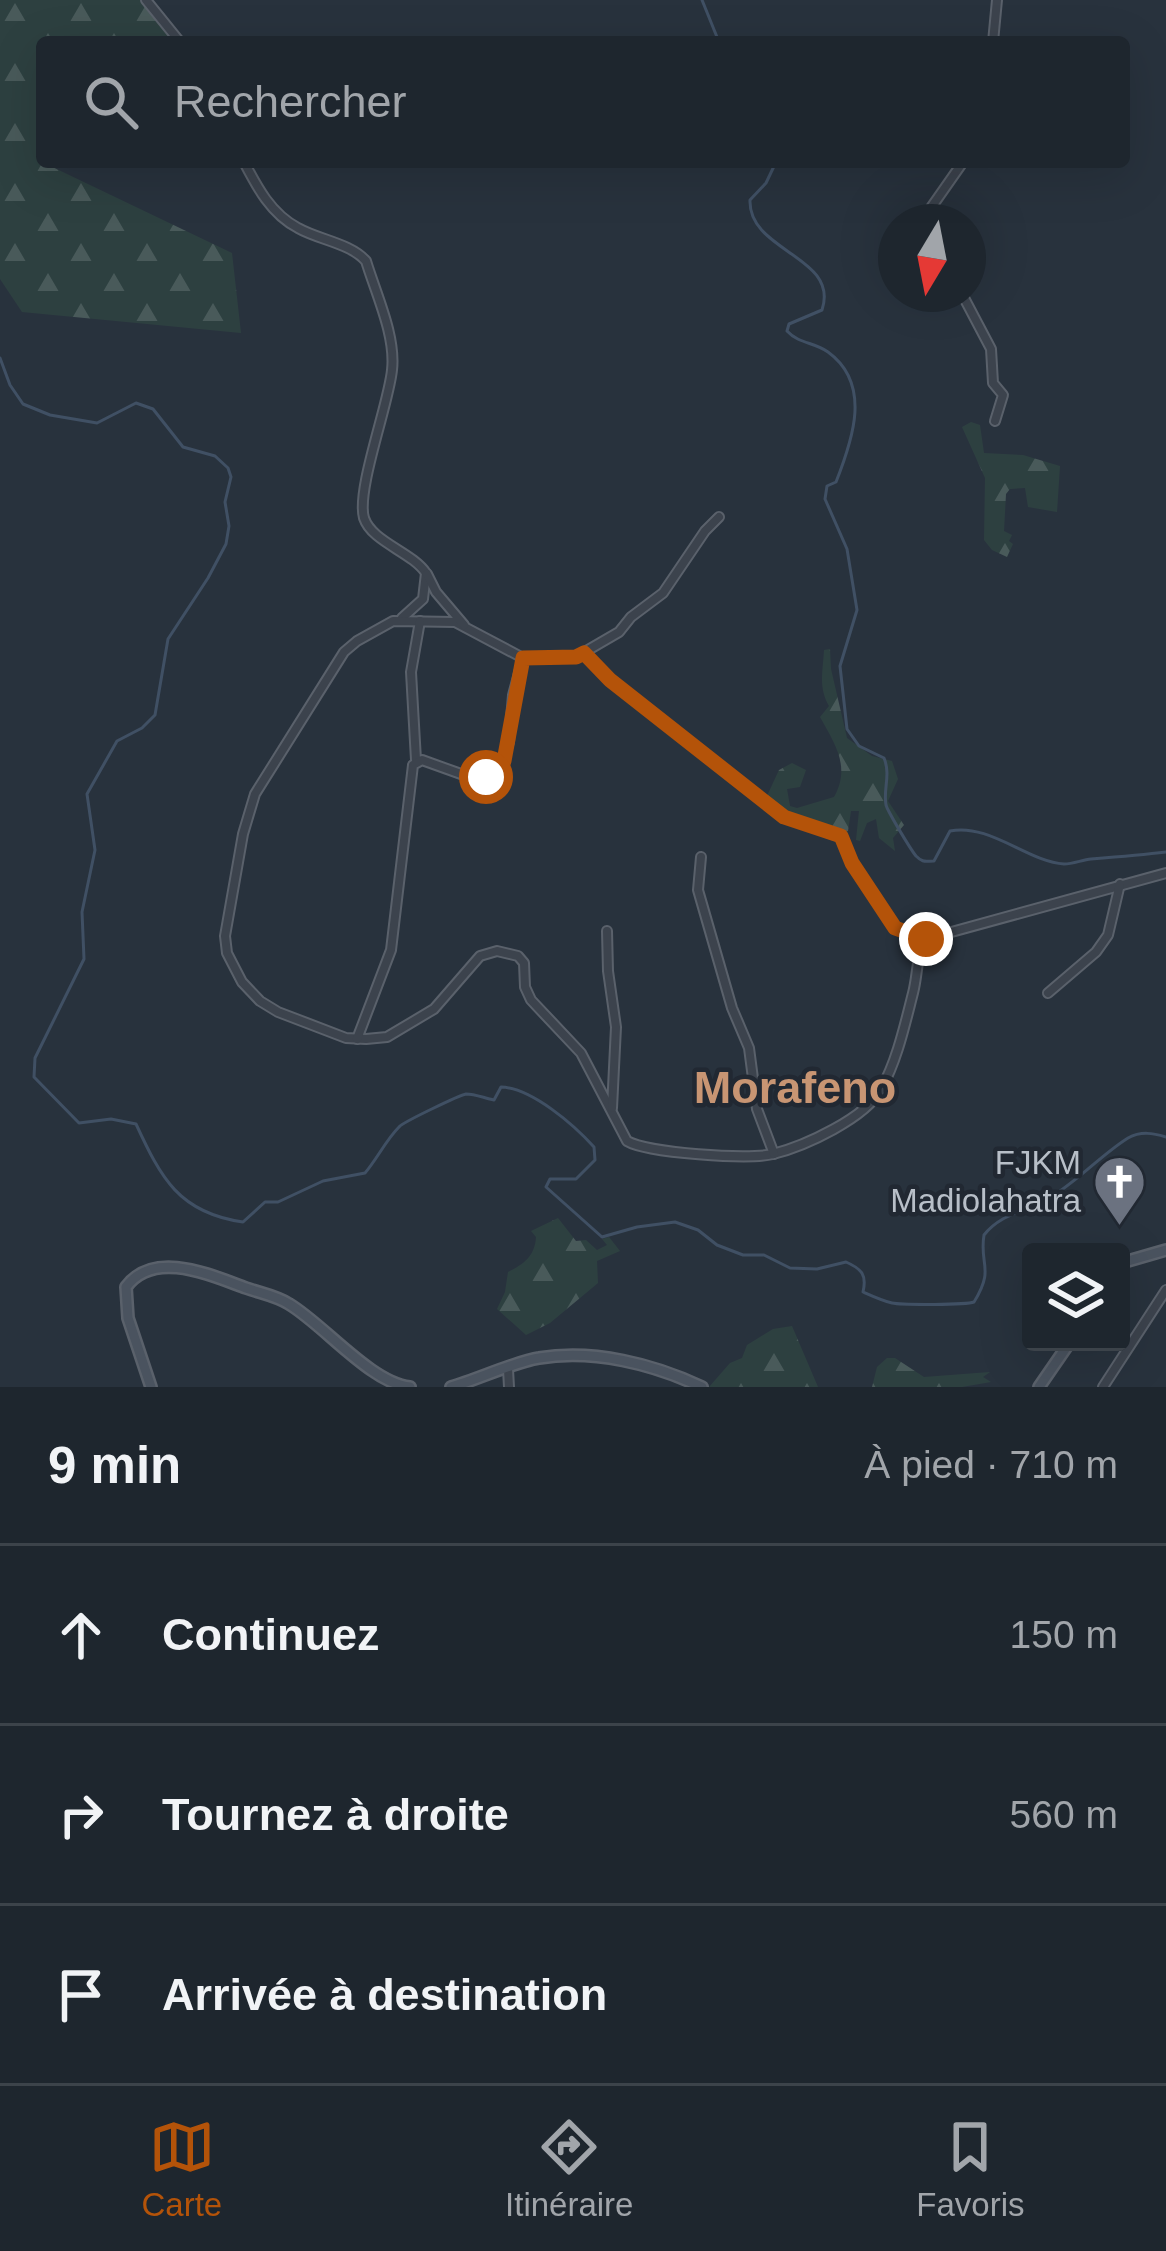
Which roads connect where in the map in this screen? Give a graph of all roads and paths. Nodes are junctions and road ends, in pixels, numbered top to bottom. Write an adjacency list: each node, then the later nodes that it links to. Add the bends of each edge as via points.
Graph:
1 (146, 0): 3 (street)
2 (997, 0): 4 (street)
3 (175, 36)
4 (994, 36)
5 (247, 168): 11 (street, via 269,206 295,227 366,261 392,371 362,514)
6 (959, 168): 7 (street)
7 (934, 204)
8 (971, 312): 9 (street, via 1003,394)
9 (995, 422)
10 (719, 517): 15 (street, via 663,593)
11 (426, 573): 12 (street, via 423,599); 14 (street)
12 (400, 620): 13 (street); 24 (street, via 344,652 255,794 225,936 242,982 260,1001)
13 (420, 621): 14 (street); 17 (street, via 411,672)
14 (467, 628): 16 (street)
15 (584, 653): 16 (street); 22 (street, via 784,817 841,836 895,928)
16 (523, 658): 17 (street, via 497,777)
17 (416, 760): 24 (street, via 391,950)
18 (701, 857): 26 (street, via 698,890)
19 (1166, 873): 20 (street)
20 (1120, 884): 22 (street); 23 (street, via 1108,935)
21 (607, 931): 25 (street, via 616,1027)
22 (926, 939): 26 (street, via 895,1057 872,1106)
23 (1048, 994)
24 (357, 1039): 25 (street, via 387,1036 434,1009 480,956 518,956 531,1000 581,1053)
25 (612, 1114): 26 (street, via 635,1146)
26 (774, 1154)
27 (1166, 1250): 28 (street)
28 (1130, 1260)
29 (1166, 1290): 38 (street)
30 (1064, 1351): 37 (street)
31 (508, 1370): 34 (street); 35 (street); 36 (street, via 537,1358 605,1356)
32 (151, 1387): 33 (street, via 126,1287 146,1270 169,1267 287,1302 369,1366)
33 (410, 1387)
34 (451, 1387)
35 (509, 1387)
36 (702, 1387)
37 (1039, 1387)
38 (1103, 1387)

